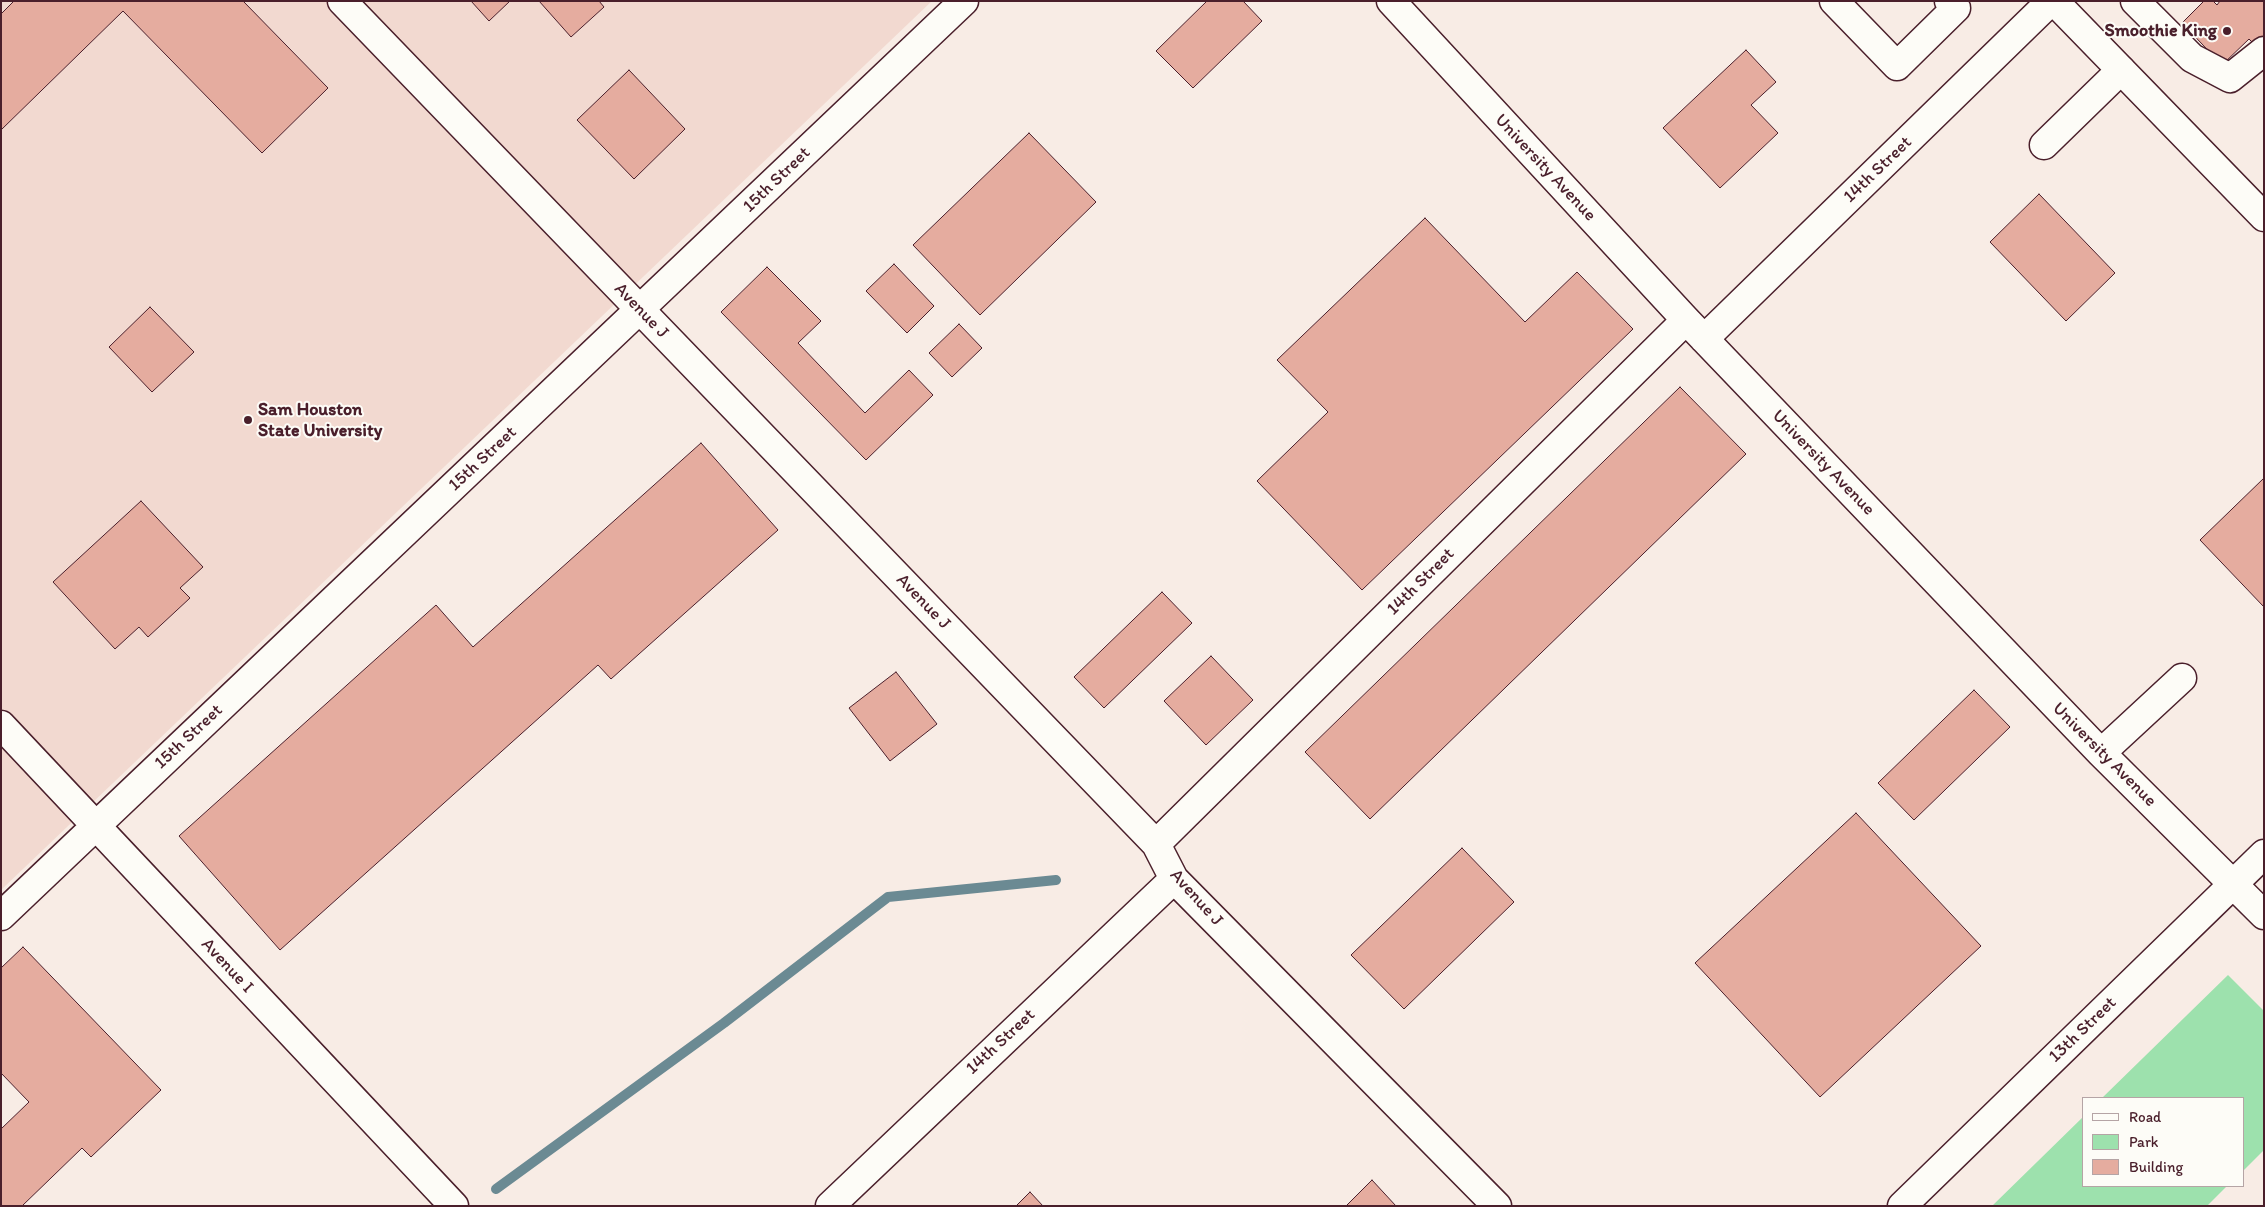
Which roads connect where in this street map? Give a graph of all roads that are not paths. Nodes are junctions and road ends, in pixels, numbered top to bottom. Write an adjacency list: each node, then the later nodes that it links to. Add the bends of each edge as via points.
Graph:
1 (342, 1): 12 (street, Avenue J)
2 (964, 1): 12 (street, 15th Street)
3 (1391, 1): 13 (street, University Avenue)
4 (1834, 1): 5 (street, via 1897,66 1956,8)
5 (1950, 1)
6 (2053, 1): 9 (street); 13 (street, 14th Street)
7 (2135, 1): 8 (street, via 2192,58 2230,78)
8 (2264, 51)
9 (2120, 70): 10 (street); 11 (street)
10 (2044, 145)
11 (2264, 217)
12 (640, 310): 17 (street, 15th Street); 18 (street, Avenue J)
13 (1695, 330): 16 (street, University Avenue); 18 (street, 14th Street)
14 (2182, 678): 16 (street)
15 (1, 725): 17 (street, Avenue I)
16 (2100, 753): 21 (street, University Avenue)
17 (96, 826): 23 (street, 15th Street); 24 (street, Avenue I)
18 (1156, 844): 20 (street, Avenue J)
19 (2264, 854): 21 (street, 13th Street)
20 (1174, 879): 25 (street, 14th Street); 26 (street, Avenue J)
21 (2233, 884): 22 (street, University Avenue); 27 (street, 13th Street)
22 (2264, 915)
23 (1, 916)
24 (454, 1206)
25 (830, 1206)
26 (1498, 1206)
27 (1902, 1206)

